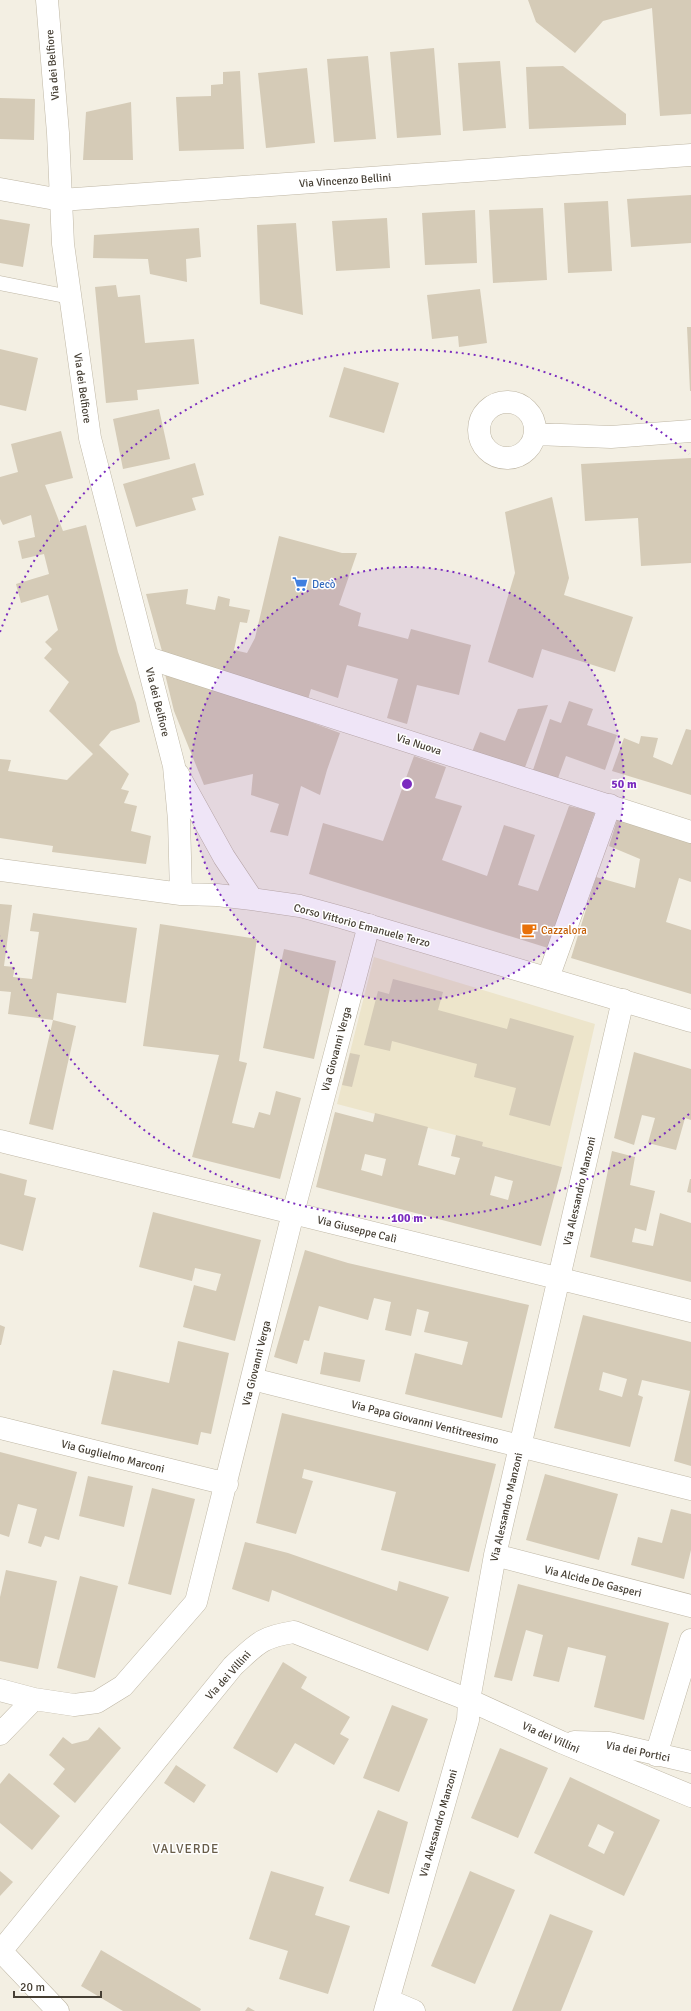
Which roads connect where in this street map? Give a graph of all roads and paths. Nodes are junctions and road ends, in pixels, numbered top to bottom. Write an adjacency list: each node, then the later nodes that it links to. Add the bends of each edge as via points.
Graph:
1 (47, 0): 4 (street, Via dei Belfiore)
2 (691, 154): 4 (street, Via Vincenzo Bellini)
3 (0, 189): 4 (street, Via Vincenzo Bellini)
4 (61, 200): 6 (street, Via dei Belfiore, via 63,244)
5 (0, 283): 6 (lane)
6 (70, 297): 9 (street, Via dei Belfiore, via 90,438)
7 (691, 431): 8 (street, via 611,437)
8 (536, 434)
9 (148, 658): 10 (street, Via dei Belfiore); 11 (street, Via Nuova)
10 (174, 766): 14 (street); 15 (street, via 224,857)
11 (610, 805): 12 (street, Via Nuova); 17 (street)
12 (691, 832)
13 (0, 870): 14 (street, Corso Vittorio Emanuele Terzo)
14 (181, 894): 15 (street, Corso Vittorio Emanuele Terzo)
15 (252, 899): 16 (street, Corso Vittorio Emanuele Terzo, via 300,906)
16 (369, 925): 17 (street, Corso Vittorio Emanuele Terzo); 21 (street, Via Giovanni Verga)
17 (548, 978): 18 (street, Corso Vittorio Emanuele Terzo)
18 (623, 1000): 19 (street, Corso Vittorio Emanuele Terzo); 22 (street, Via Alessandro Manzoni)
19 (691, 1021)
20 (0, 1141): 21 (street, Via Giuseppe Calì)
21 (293, 1213): 22 (street, Via Giuseppe Calì); 24 (street, Via Giovanni Verga)
22 (558, 1278): 23 (street, Via Giuseppe Calì); 26 (street, Via Alessandro Manzoni)
23 (691, 1310)
24 (252, 1379): 26 (street, Via Papa Giovanni Ventitreesimo); 27 (street, Via Giovanni Verga)
25 (0, 1428): 27 (street, Via Guglielmo Marconi)
26 (520, 1446): 28 (street, Via Papa Giovanni Ventitreesimo); 29 (street, Via Alessandro Manzoni)
27 (227, 1484): 33 (street, Via Giovanni Verga, via 196,1602 123,1686 97,1702 74,1705)
28 (691, 1489)
29 (494, 1555): 30 (street, Via Alcide De Gasperi); 34 (street, Via Alessandro Manzoni)
30 (691, 1606)
31 (691, 1640): 37 (street)
32 (0, 1690): 33 (street, Via Giovanni Verga)
33 (34, 1698): 35 (street)
34 (469, 1700): 36 (street, Via dei Villini); 40 (street, Via Alessandro Manzoni, via 468,1720); 41 (street, Via dei Villini, via 294,1632 276,1635 257,1643 233,1666 1,1951)
35 (0, 1734)
36 (561, 1742): 37 (street, Via dei Portici, via 608,1743); 39 (street, Via dei Villini)
37 (656, 1755): 38 (street, Via dei Portici)
38 (691, 1762)
39 (691, 1796)
40 (386, 2006): 42 (street)
41 (58, 2011)
42 (414, 2011)

